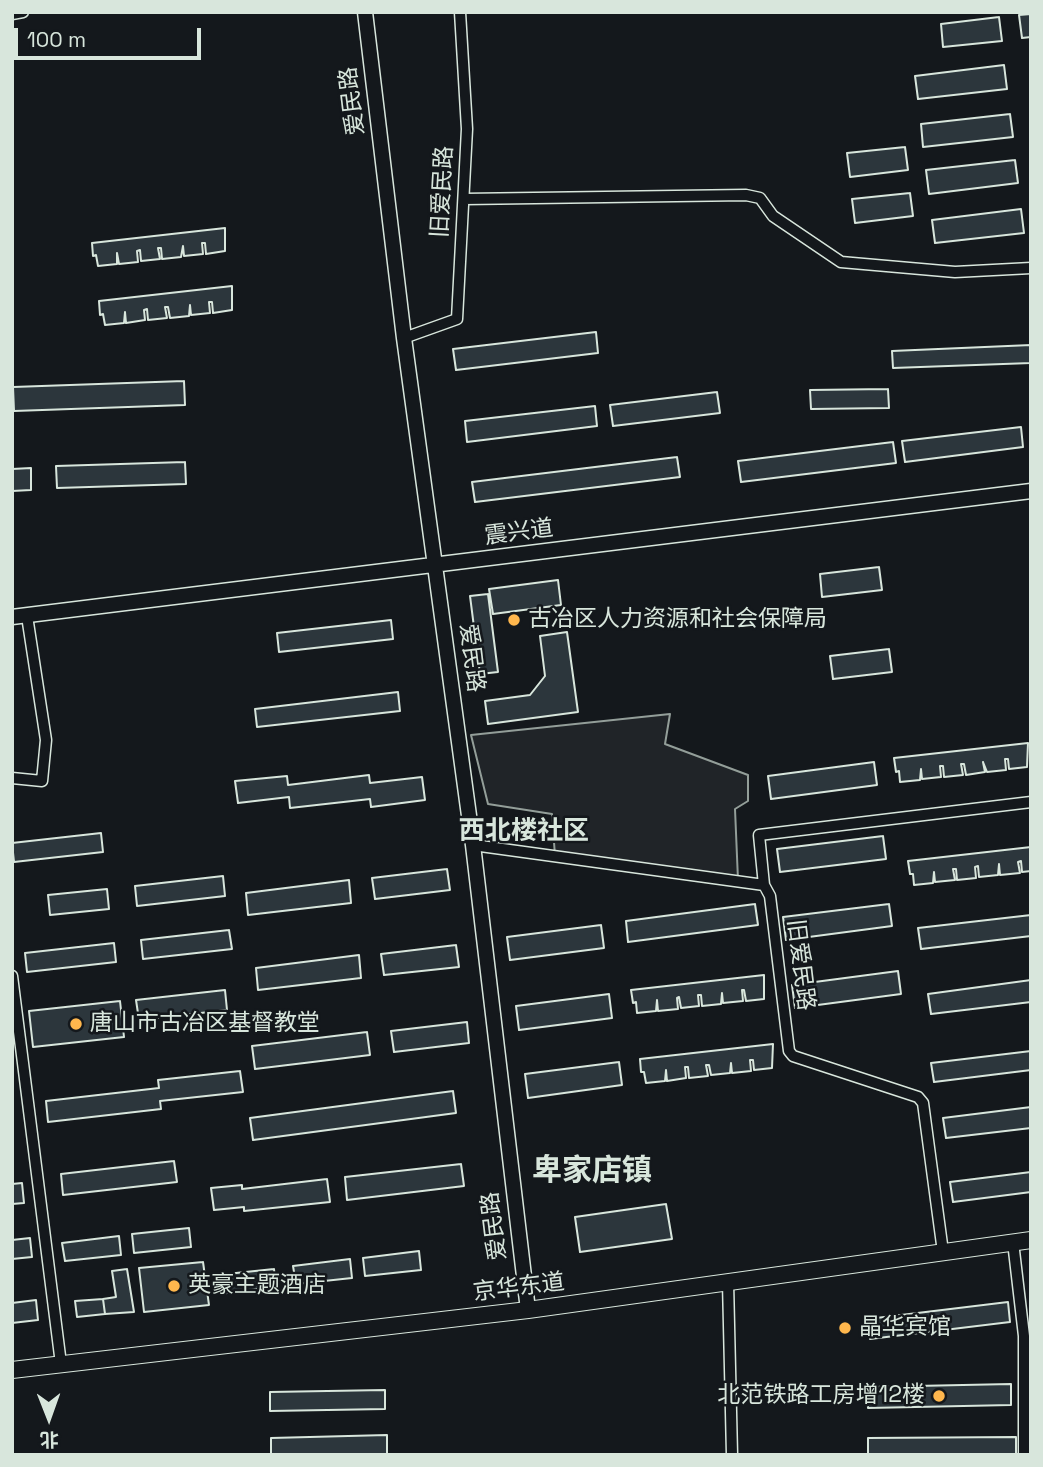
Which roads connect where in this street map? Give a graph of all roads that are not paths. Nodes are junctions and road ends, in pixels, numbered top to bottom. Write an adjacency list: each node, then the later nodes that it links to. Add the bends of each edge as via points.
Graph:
1 (23, 12): 4 (street)
2 (365, 12): 7 (street, 爱民路)
3 (460, 12): 5 (street, 旧爱民路, via 467,129)
4 (12, 13)
5 (464, 199): 6 (street, via 746,195 760,198 773,216 841,262 955,272); 7 (street, 旧爱民路, via 457,319)
6 (1031, 268)
7 (404, 338): 9 (street, 爱民路)
8 (1031, 491): 9 (street, 震兴道)
9 (436, 566): 10 (street, 震兴道); 13 (street, 爱民路)
10 (20, 616): 11 (street, via 46,740 41,781)
11 (12, 778)
12 (1031, 802): 14 (street, via 759,835)
13 (472, 845): 14 (street); 20 (street, 爱民路)
14 (764, 885): 18 (street, 旧爱民路, via 770,896 789,1051 918,1097 923,1103)
15 (12, 976): 21 (street)
16 (1031, 1240): 17 (main road, 京华东道)
17 (1013, 1242): 18 (main road, 京华东道); 24 (street, via 1024,1336)
18 (943, 1252): 19 (main road, 京华东道)
19 (728, 1282): 20 (main road, 京华东道); 23 (street)
20 (528, 1310): 21 (main road, 京华东道)
21 (61, 1364): 22 (main road, 京华东道)
22 (12, 1370)
23 (732, 1455)
24 (1024, 1455)

